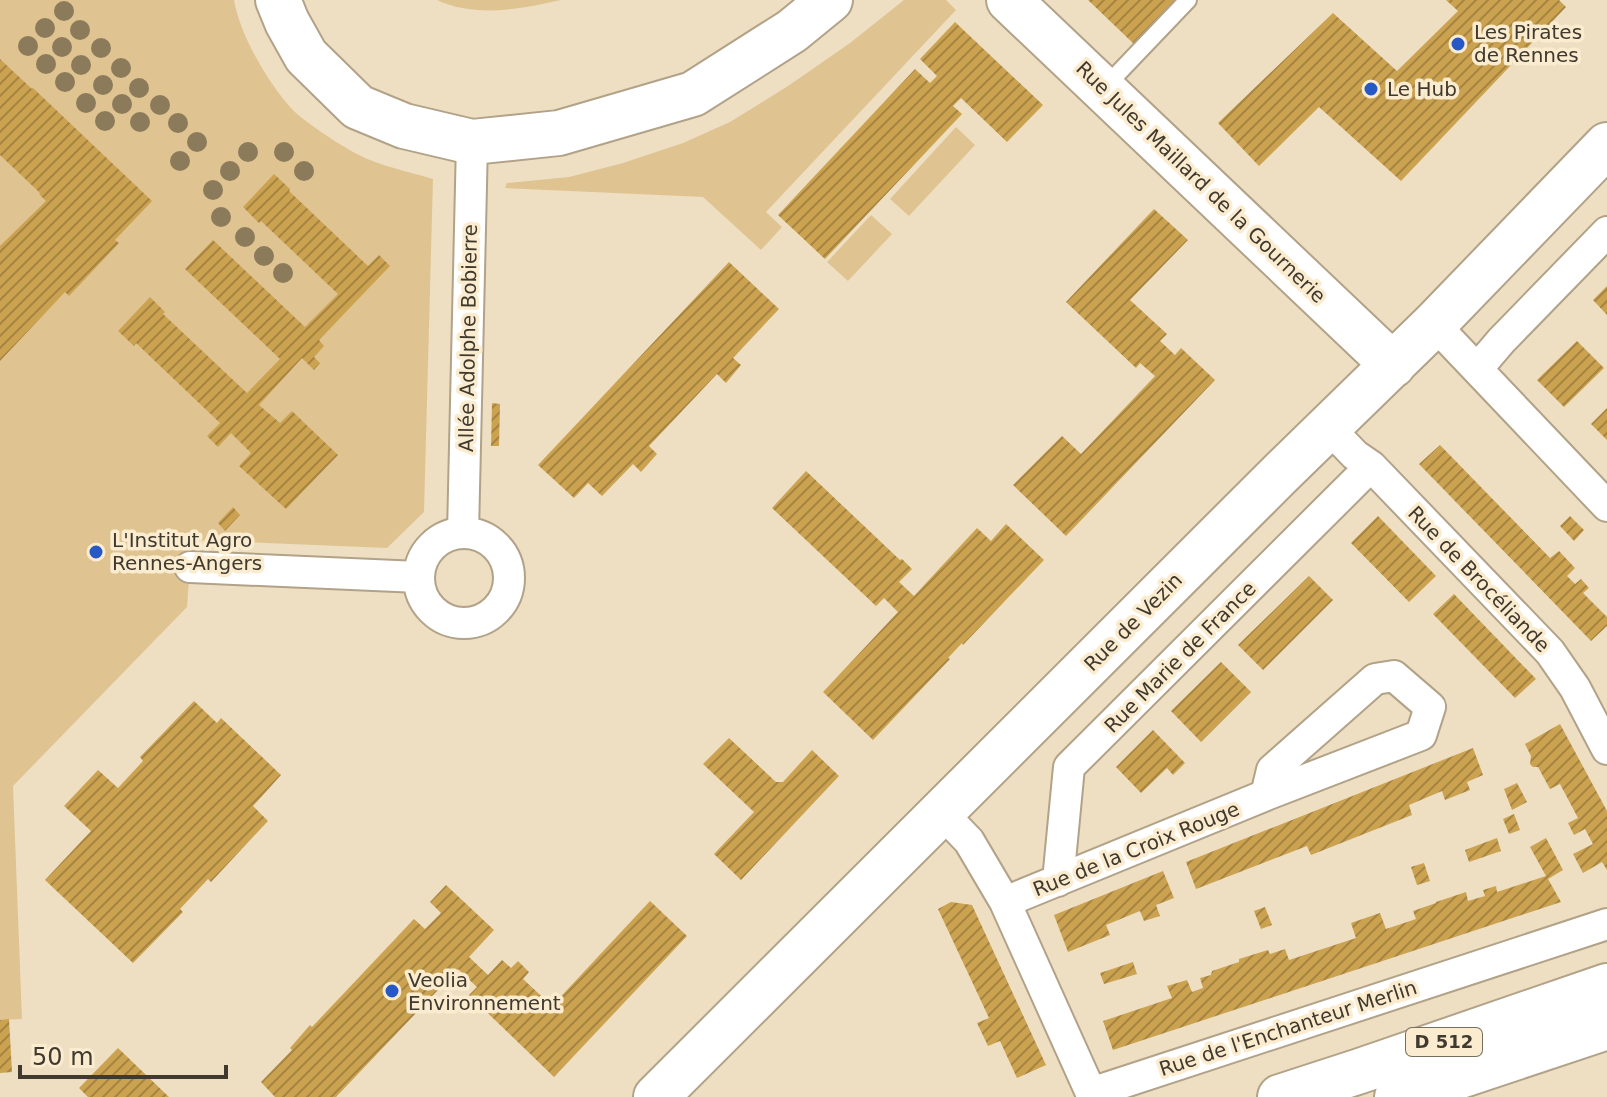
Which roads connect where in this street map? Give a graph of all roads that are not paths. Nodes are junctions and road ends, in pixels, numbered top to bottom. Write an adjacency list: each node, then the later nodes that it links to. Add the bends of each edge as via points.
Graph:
1 (278, 0): 6 (main road, via 306,56 358,107 404,126)
2 (830, 0): 6 (main road, via 792,31 693,94 559,133)
3 (1009, 0): 5 (main road, Rue Jules Maillard de la Gournerie)
4 (1188, 0): 5 (lane)
5 (1103, 89): 10 (main road, Rue Jules Maillard de la Gournerie)
6 (472, 142): 15 (street, Allée Adolphe Bobierre)
7 (1607, 145): 9 (main road, Rue de Vezin)
8 (1607, 232): 11 (street)
9 (1434, 324): 10 (main road, Rue de Vezin); 11 (street)
10 (1393, 365): 12 (main road, Rue de Vezin)
11 (1478, 368): 14 (street)
12 (1328, 427): 13 (street, Rue de Brocéliande); 20 (main road, Rue de Vezin)
13 (1371, 466): 18 (street, Rue de Brocéliande, via 1550,652); 21 (street, Rue Marie de France, via 1069,767)
14 (1607, 506)
15 (463, 533): 17 (street, via 437,542 421,564); 17 (street, via 487,539 504,557 509,585 495,611 474,622 443,618 426,602)
16 (190, 567): 17 (street)
17 (419, 577)
18 (1607, 749)
19 (1266, 795): 19 (street, Rue de la Croix Rouge, via 1421,735 1430,707 1394,676 1375,679 1272,770); 21 (street, Rue de la Croix Rouge)
20 (942, 813): 22 (street, Rue de l'Enchanteur Merlin, via 969,841); 27 (main road, Rue de Vezin)
21 (1058, 881): 22 (street, Rue de la Croix Rouge)
22 (1005, 902): 26 (street, Rue de l'Enchanteur Merlin)
23 (1607, 924): 26 (street, Rue de l'Enchanteur Merlin)
24 (1607, 986): 28 (main road, D 512)
25 (1607, 1027): 29 (main road, D 512)
26 (1090, 1095)
27 (656, 1097)
28 (1280, 1097)
29 (1397, 1097)

